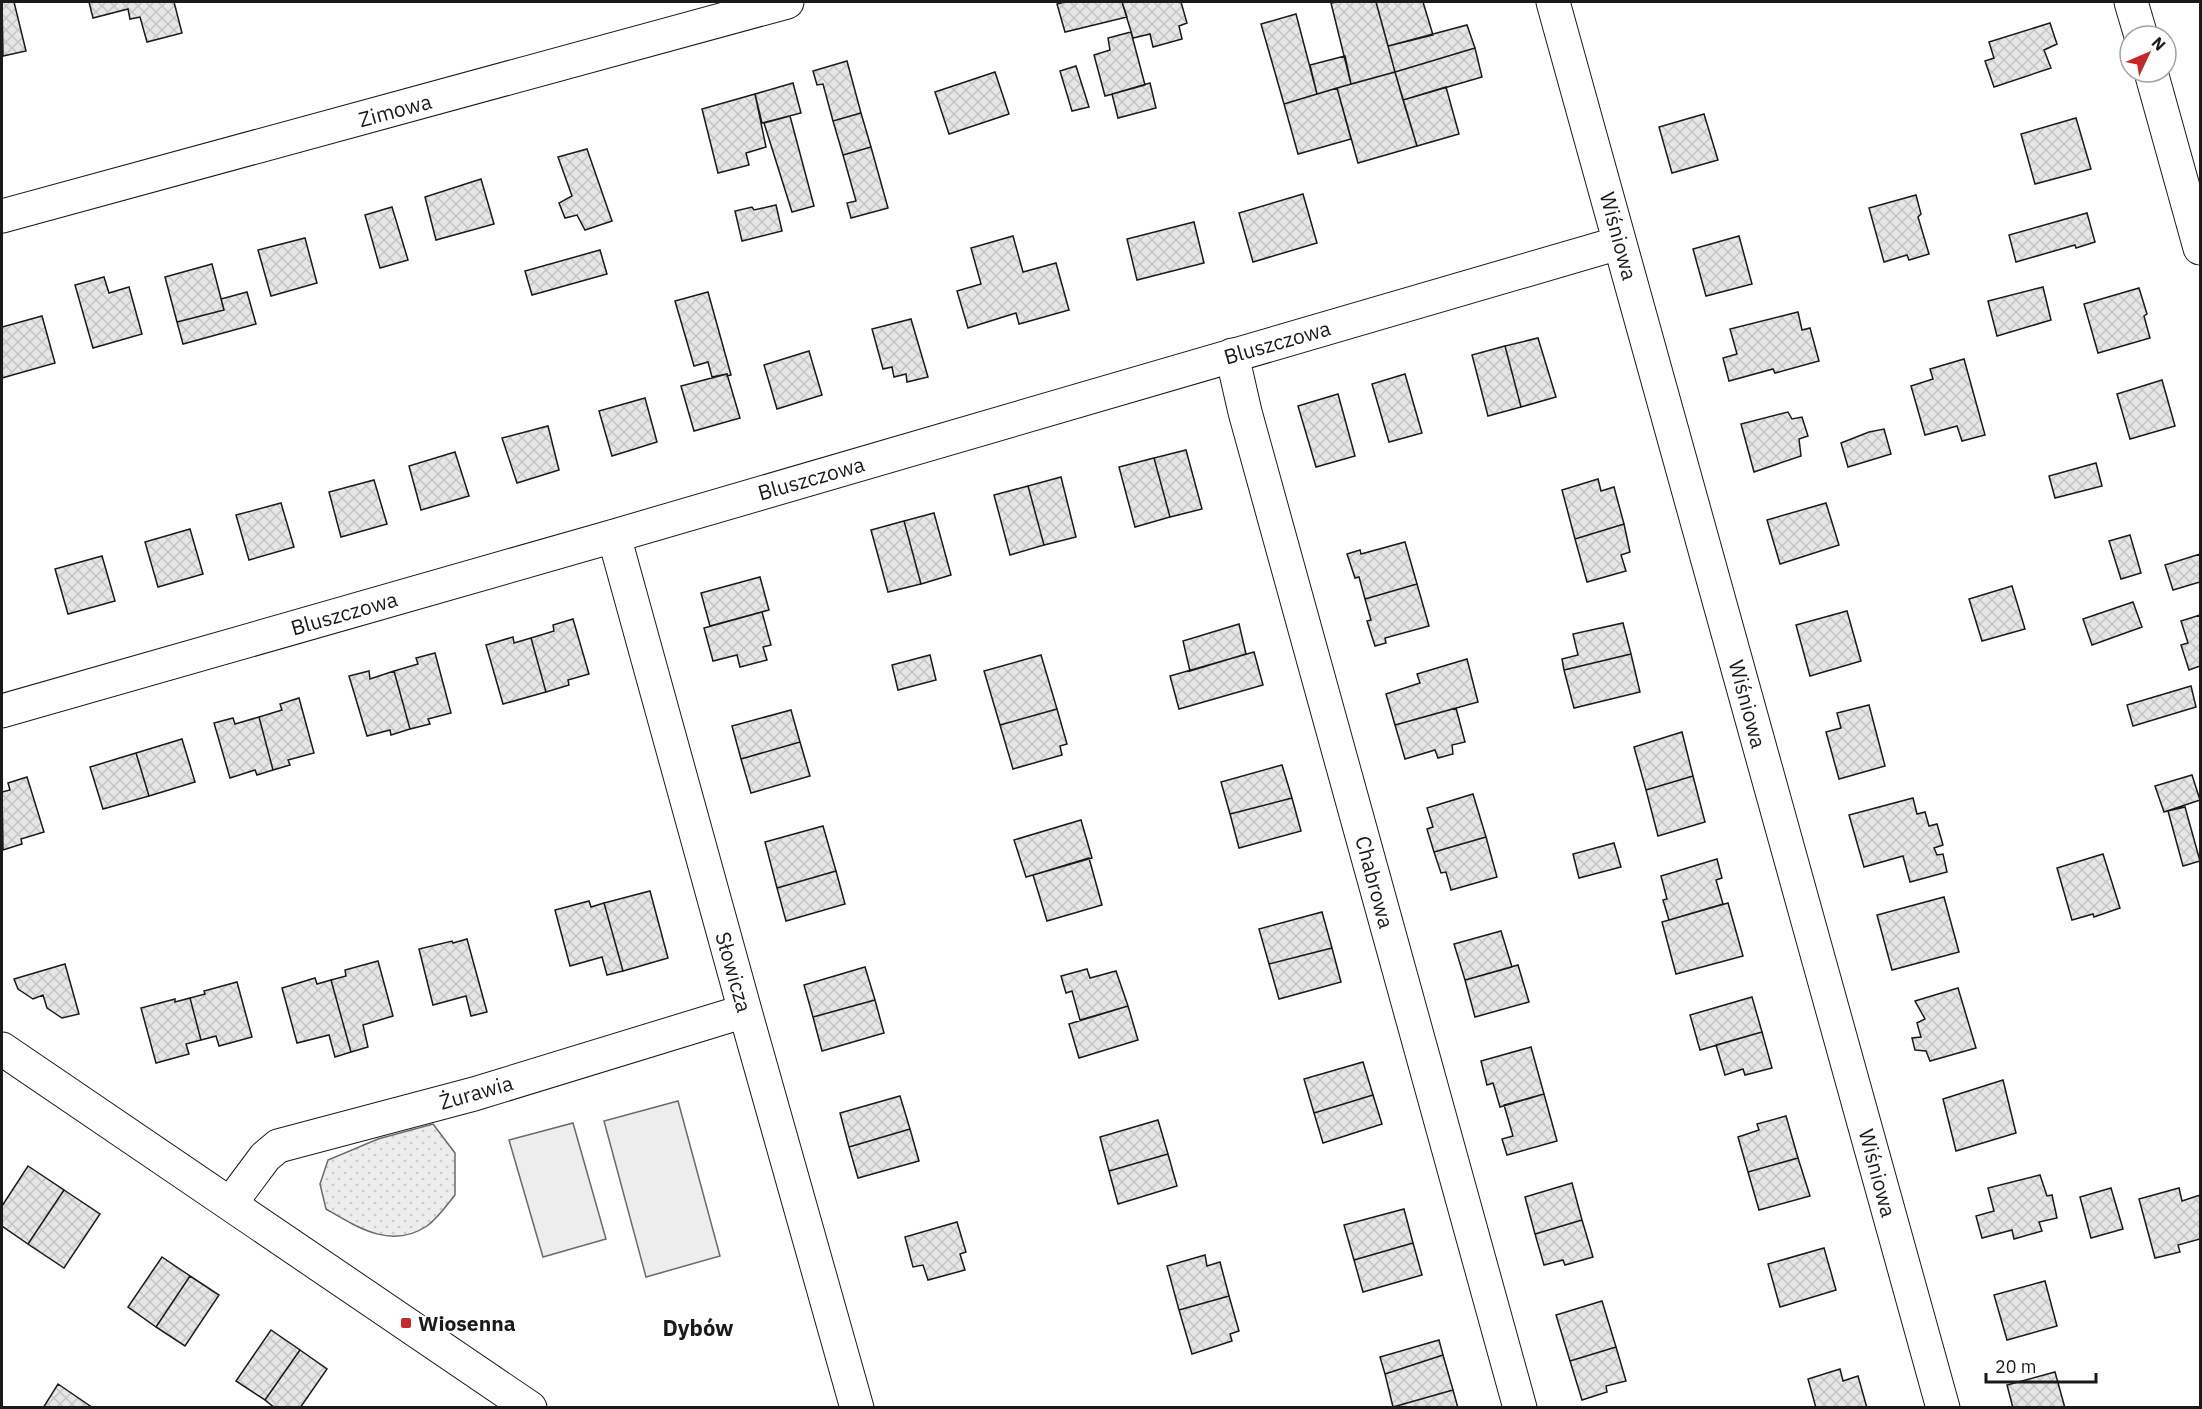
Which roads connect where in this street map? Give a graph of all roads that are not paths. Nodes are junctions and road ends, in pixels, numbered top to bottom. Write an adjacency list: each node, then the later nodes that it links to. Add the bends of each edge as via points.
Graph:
1 (787, 2): 6 (street, Zimowa)
2 (1553, 2): 7 (street, Wiśniowa)
3 (2131, 2): 4 (street)
4 (2137, 24)
5 (2154, 84): 8 (street)
6 (2, 216)
7 (1619, 243): 9 (street, Bluszczowa); 18 (street, Wiśniowa)
8 (2200, 248)
9 (1232, 355): 10 (street, Bluszczowa); 17 (street, Chabrowa)
10 (614, 536): 11 (street, Bluszczowa); 12 (street, Słowicza)
11 (2, 711)
12 (745, 1011): 14 (street, Żurawia, via 474,1094 278,1146 265,1157); 16 (street, Słowicza)
13 (2, 1049): 14 (street)
14 (230, 1204): 15 (street)
15 (530, 1407)
16 (857, 1407)
17 (1520, 1407)
18 (1943, 1407)

